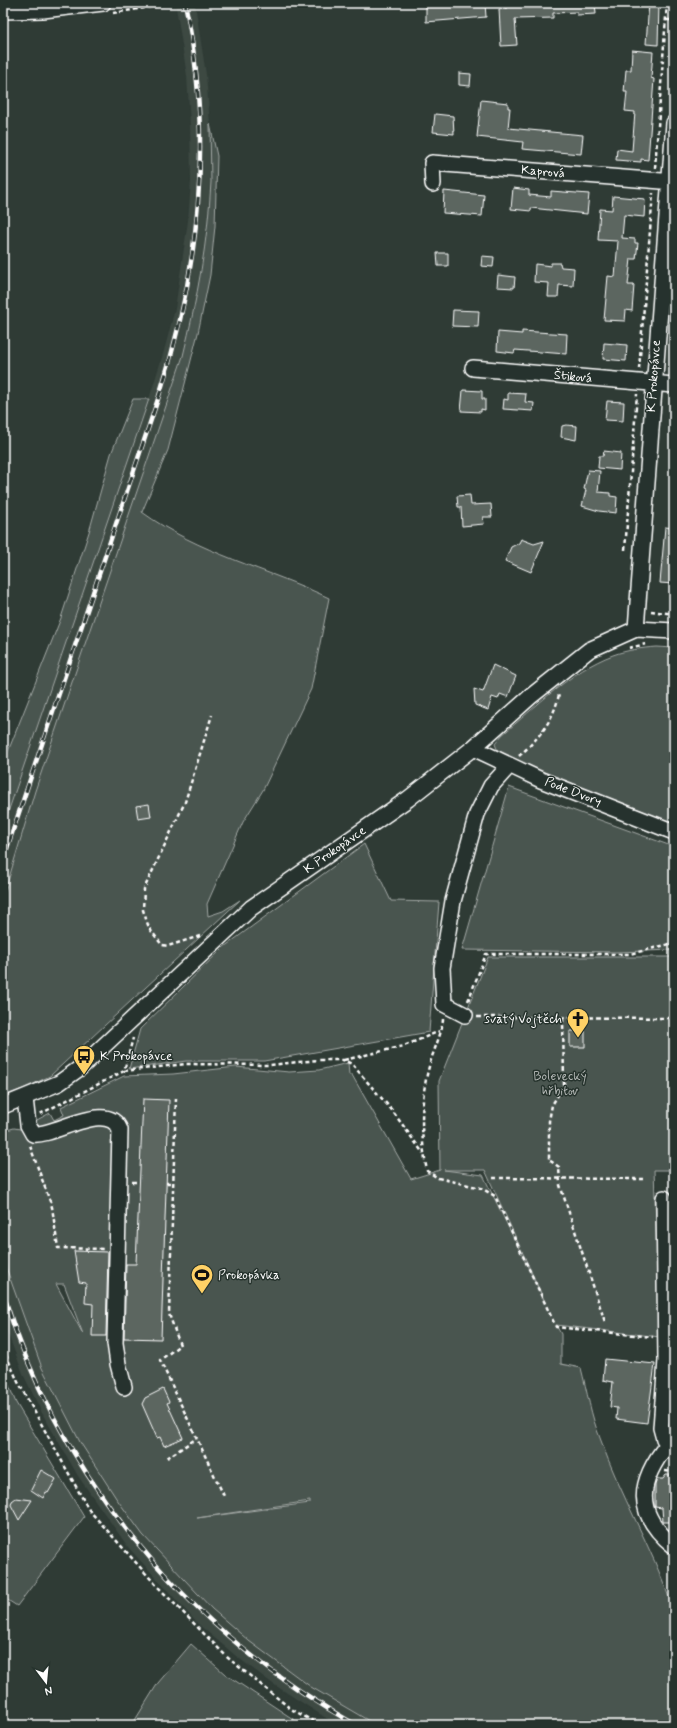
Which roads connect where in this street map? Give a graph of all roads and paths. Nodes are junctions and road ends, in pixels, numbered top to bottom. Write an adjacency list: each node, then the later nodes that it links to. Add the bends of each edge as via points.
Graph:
1 (103, 3): 3 (street, via 43,10)
2 (667, 3): 4 (path)
3 (3, 11)
4 (666, 20): 5 (path); 7 (path)
5 (674, 20)
6 (674, 123): 8 (street, K Prokopávce)
7 (654, 181): 8 (street, Kaprová); 9 (street, Kaprová, via 432,163); 11 (path)
8 (672, 182): 12 (street, K Prokopávce)
9 (433, 184)
10 (473, 368): 11 (street, Štiková)
11 (638, 382): 12 (street, Štiková); 14 (path)
12 (654, 384): 13 (street, Štiková); 15 (street, K Prokopávce)
13 (674, 386)
14 (625, 550)
15 (636, 629): 16 (street, K Prokopávce); 21 (street, K Prokopávce, via 589,650 530,697)
16 (674, 631)
17 (652, 645): 18 (path)
18 (624, 649)
19 (559, 694): 22 (path, via 544,730)
20 (212, 715): 24 (path, via 185,802 144,889 143,910 149,928 162,945 168,946)
21 (473, 748): 22 (street, Pode Dvory); 35 (street, K Prokopávce, via 408,799 252,908 80,1068 59,1083)
22 (509, 766): 23 (street, Pode Dvory); 26 (street, via 491,786 477,814 453,901 442,968)
23 (674, 832)
24 (204, 935)
25 (674, 943): 27 (path, via 630,954 486,954)
26 (444, 1004): 27 (street); 31 (path)
27 (463, 1014): 28 (path, via 483,1018)
28 (563, 1018): 29 (path); 40 (path, via 564,1085 552,1105 549,1121 549,1160 559,1167)
29 (674, 1018)
30 (135, 1031): 33 (path)
31 (441, 1031): 32 (path, via 404,1046); 38 (path, via 426,1085 422,1116)
32 (343, 1060): 33 (path, via 270,1065 186,1064); 38 (path, via 352,1064)
33 (124, 1071): 36 (path, via 35,1116)
34 (176, 1098): 43 (path)
35 (13, 1102): 36 (street)
36 (27, 1114): 49 (street, via 31,1133 36,1135 81,1121 104,1119 112,1119 120,1130 115,1343)
37 (27, 1140): 45 (path, via 52,1207 58,1248)
38 (423, 1153): 47 (path, via 427,1171 438,1178 481,1188 495,1196 556,1327)
39 (493, 1178): 40 (path)
40 (560, 1179): 41 (path); 46 (path)
41 (643, 1179)
42 (166, 1183): 43 (path)
43 (173, 1183): 50 (path, via 169,1314 180,1345 160,1360)
44 (664, 1198): 47 (street)
45 (109, 1249)
46 (605, 1322)
47 (666, 1339): 51 (street, via 661,1428 664,1439)
48 (3, 1348): 55 (path, via 18,1382 89,1510 156,1585 228,1658 291,1709)
49 (124, 1387)
50 (197, 1438): 52 (path); 53 (path)
51 (671, 1446): 54 (street, via 649,1471 645,1508 655,1529)
52 (167, 1458)
53 (224, 1496)
54 (674, 1546)
55 (320, 1725)

